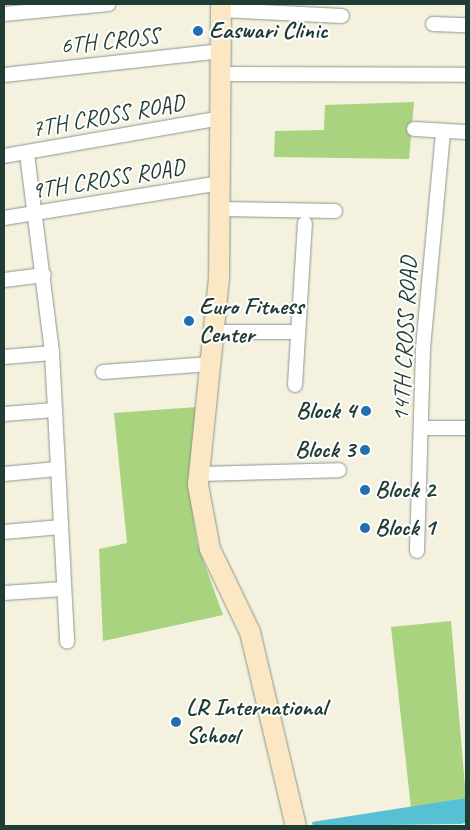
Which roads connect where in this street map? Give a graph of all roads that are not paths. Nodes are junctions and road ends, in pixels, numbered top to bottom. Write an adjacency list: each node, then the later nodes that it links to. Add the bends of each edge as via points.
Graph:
1 (109, 4): 3 (street)
2 (221, 7): 4 (street); 7 (main road)
3 (4, 14)
4 (342, 16)
5 (433, 24): 6 (street)
6 (466, 25)
7 (220, 51): 8 (main road); 9 (street, 6TH CROSS)
8 (221, 74): 10 (street); 11 (main road)
9 (4, 75)
10 (466, 75)
11 (221, 118): 15 (street, 7TH CROSS ROAD); 17 (main road)
12 (414, 129): 13 (street)
13 (443, 131): 14 (street); 34 (street, 14TH CROSS ROAD, via 422,348)
14 (466, 132)
15 (27, 154): 16 (street, 7TH CROSS ROAD); 20 (street)
16 (4, 156)
17 (220, 183): 18 (main road); 20 (street, 9TH CROSS ROAD)
18 (220, 209): 19 (street); 25 (main road)
19 (335, 211)
20 (37, 213): 21 (street, 9TH CROSS ROAD); 23 (street)
21 (4, 218)
22 (305, 223): 26 (street)
23 (44, 275): 24 (street); 27 (street)
24 (4, 280)
25 (216, 332): 26 (street); 29 (main road)
26 (297, 332): 31 (street)
27 (52, 353): 28 (street); 32 (street)
28 (4, 357)
29 (210, 364): 30 (street); 39 (main road)
30 (103, 372)
31 (295, 385)
32 (54, 410): 33 (street); 36 (street)
33 (4, 414)
34 (422, 428): 35 (street); 42 (street, 14TH CROSS ROAD)
35 (466, 428)
36 (57, 469): 38 (street); 40 (street)
37 (339, 470): 39 (street)
38 (4, 474)
39 (199, 474): 46 (main road, via 210,549 250,632)
40 (61, 527): 41 (street); 43 (street)
41 (4, 532)
42 (417, 551)
43 (63, 589): 44 (street); 45 (street)
44 (4, 592)
45 (67, 642)
46 (296, 825)

